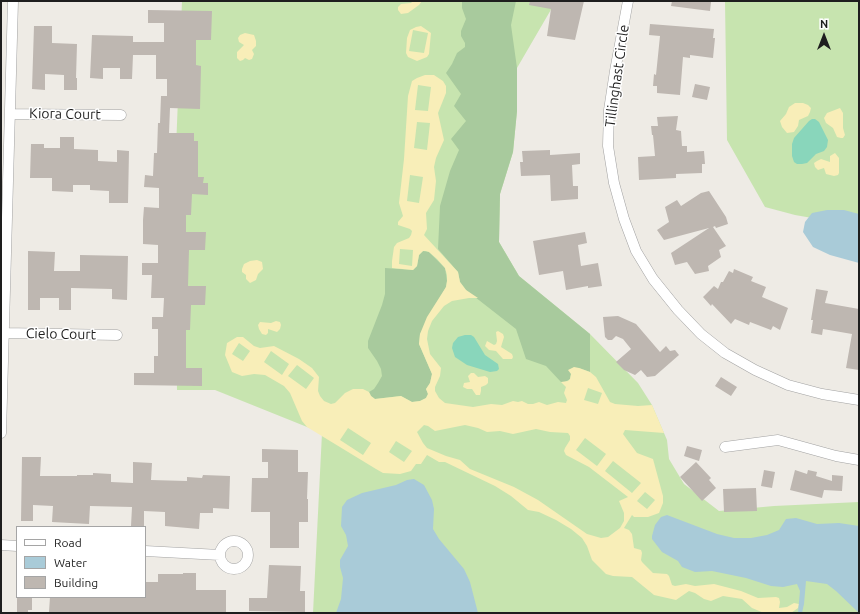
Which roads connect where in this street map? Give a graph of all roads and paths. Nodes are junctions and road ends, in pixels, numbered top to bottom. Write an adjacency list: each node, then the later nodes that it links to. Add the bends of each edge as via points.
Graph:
1 (13, 1): 3 (street)
2 (628, 1): 7 (street, Tillinghast Circle, via 609,110 608,146 614,183 636,250 653,279 678,310 701,334 725,353 788,385)
3 (10, 114): 4 (street, Kiora Court); 5 (street)
4 (121, 115)
5 (4, 333): 6 (street, Cielo Court); 8 (street)
6 (117, 335)
7 (859, 400)
8 (1, 434)
9 (725, 447): 10 (street, via 778,440)
10 (859, 460)
11 (1, 545): 12 (street)
12 (16, 546)
13 (146, 551): 14 (street)
14 (220, 555)

